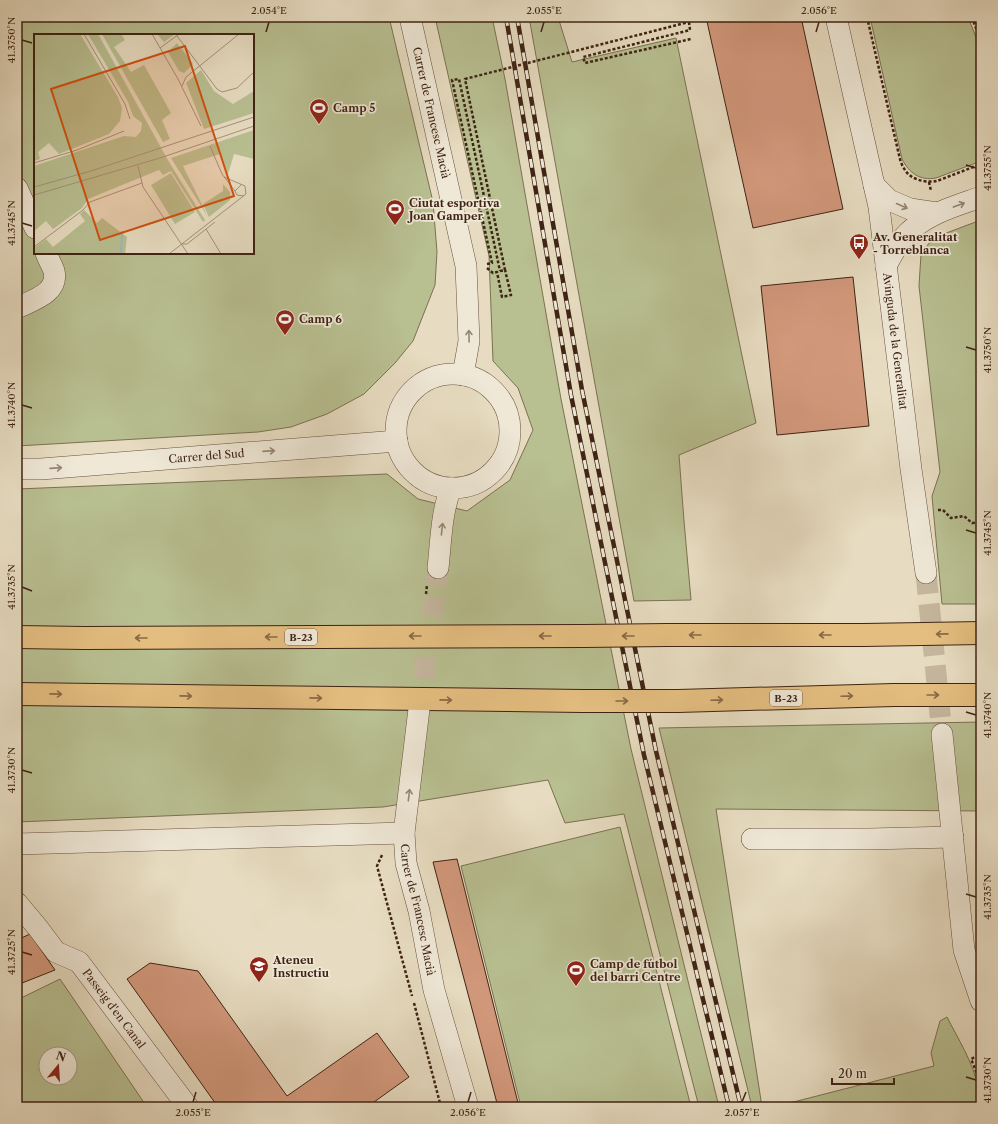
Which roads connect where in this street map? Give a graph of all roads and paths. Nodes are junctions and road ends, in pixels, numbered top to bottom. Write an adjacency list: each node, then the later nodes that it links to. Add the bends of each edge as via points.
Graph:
1 (410, 17): 19 (street, Carrer de Francesc Macià, one-way to 1, via 469,341 466,266)
2 (836, 17): 8 (street, Avinguda de la Generalitat)
3 (867, 17): 7 (path, via 899,155 905,170 913,178 929,182)
4 (972, 17): 6 (path)
5 (691, 39): 16 (path, bridge, via 585,63 583,57 690,30 689,22 465,79)
6 (981, 42)
7 (981, 164)
8 (874, 185): 11 (street, one-way to 11, via 889,200 910,209); 15 (street, Avinguda de la Generalitat)
9 (17, 188): 12 (street)
10 (981, 197): 11 (street, one-way to 10)
11 (937, 213): 15 (street, via 914,226)
12 (34, 226)
13 (46, 254): 18 (street, via 54,271 54,282 49,291)
14 (492, 263): 16 (path, via 452,80 459,79 500,271)
15 (886, 266): 27 (street, Avinguda de la Generalitat)
16 (505, 270): 17 (path, via 511,295 502,297 497,272)
17 (493, 273)
18 (17, 308)
19 (463, 375): 21 (street, via 445,374 424,382 412,392 403,403 398,416); 23 (street, via 485,384 496,394 510,421 510,438 504,457 488,476)
20 (484, 377): 23 (path, via 496,386 512,409 516,423 514,451 500,476 490,485 464,496)
21 (397, 441): 22 (street, Carrer del Sud, one-way to 21); 23 (street, via 405,462 414,473 439,486)
22 (17, 469)
23 (444, 494): 26 (street, one-way to 23)
24 (935, 511): 25 (path, via 943,510 951,518 964,516 972,523)
25 (981, 522)
26 (438, 568)
27 (926, 573)
28 (981, 633): 29 (highway, B-23, one-way to 29, bridge)
29 (17, 637)
30 (17, 694): 31 (highway, B-23, one-way to 31, bridge, via 583,701)
31 (981, 695)
32 (419, 709): 34 (street, Carrer de Francesc Macià, one-way to 32)
33 (942, 734): 35 (street)
34 (404, 833): 37 (street); 45 (street, Carrer de Francesc Macià, via 406,863 419,912 434,990)
35 (953, 837): 36 (street); 40 (street, via 964,950)
36 (752, 839)
37 (17, 844)
38 (377, 866): 44 (path)
39 (17, 904): 43 (street, Passeig d'en Canal, via 56,952 79,962)
40 (977, 980): 41 (street)
41 (981, 1001)
42 (981, 1054): 46 (path, via 972,1059 978,1075)
43 (188, 1107)
44 (441, 1107)
45 (468, 1107)
46 (981, 1107)

